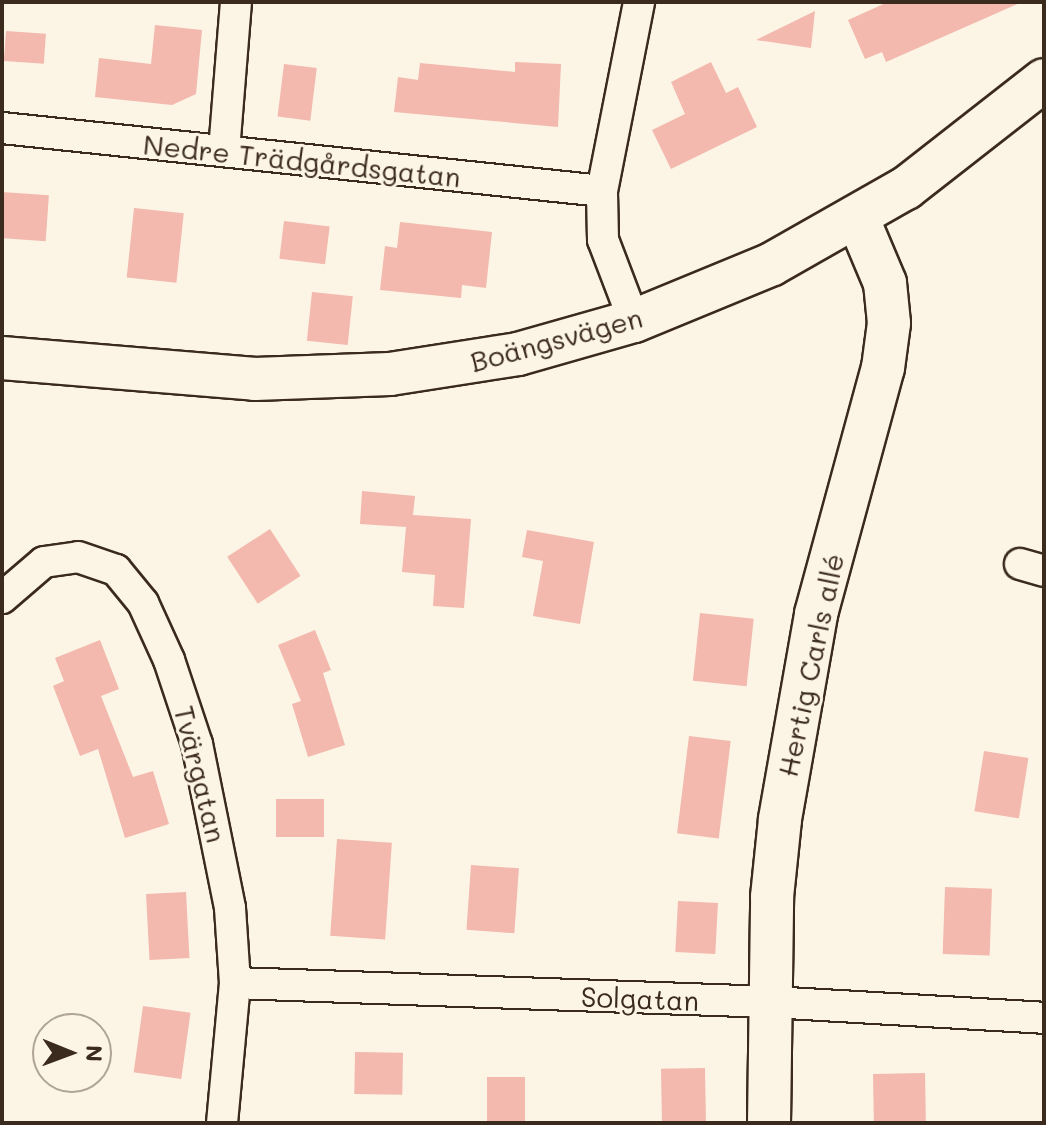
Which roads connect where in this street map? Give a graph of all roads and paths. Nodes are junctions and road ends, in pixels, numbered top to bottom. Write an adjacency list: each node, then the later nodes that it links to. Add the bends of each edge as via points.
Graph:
1 (236, 2): 5 (street)
2 (639, 2): 6 (street)
3 (1044, 80): 7 (street, Boängsvägen)
4 (2, 128): 5 (street, Nedre Trädgårdsgatan)
5 (224, 151): 6 (street, Nedre Trädgårdsgatan)
6 (602, 191): 8 (street, via 603,240)
7 (858, 219): 8 (street, Boängsvägen, via 772,264); 12 (street, Hertig Carls allé, via 885,283 889,323 883,368 800,687 778,835)
8 (634, 321): 9 (street, Boängsvägen, via 518,354 390,374 255,379)
9 (2, 358)
10 (2, 597): 11 (street, Tvärgatan, via 44,562 78,557 116,570 143,603 197,744 230,908)
11 (235, 983): 12 (street, Solgatan); 14 (street, Tvärgatan)
12 (770, 1002): 13 (street, Solgatan); 15 (street, Hertig Carls allé)
13 (1044, 1018)
14 (222, 1123)
15 (769, 1123)

